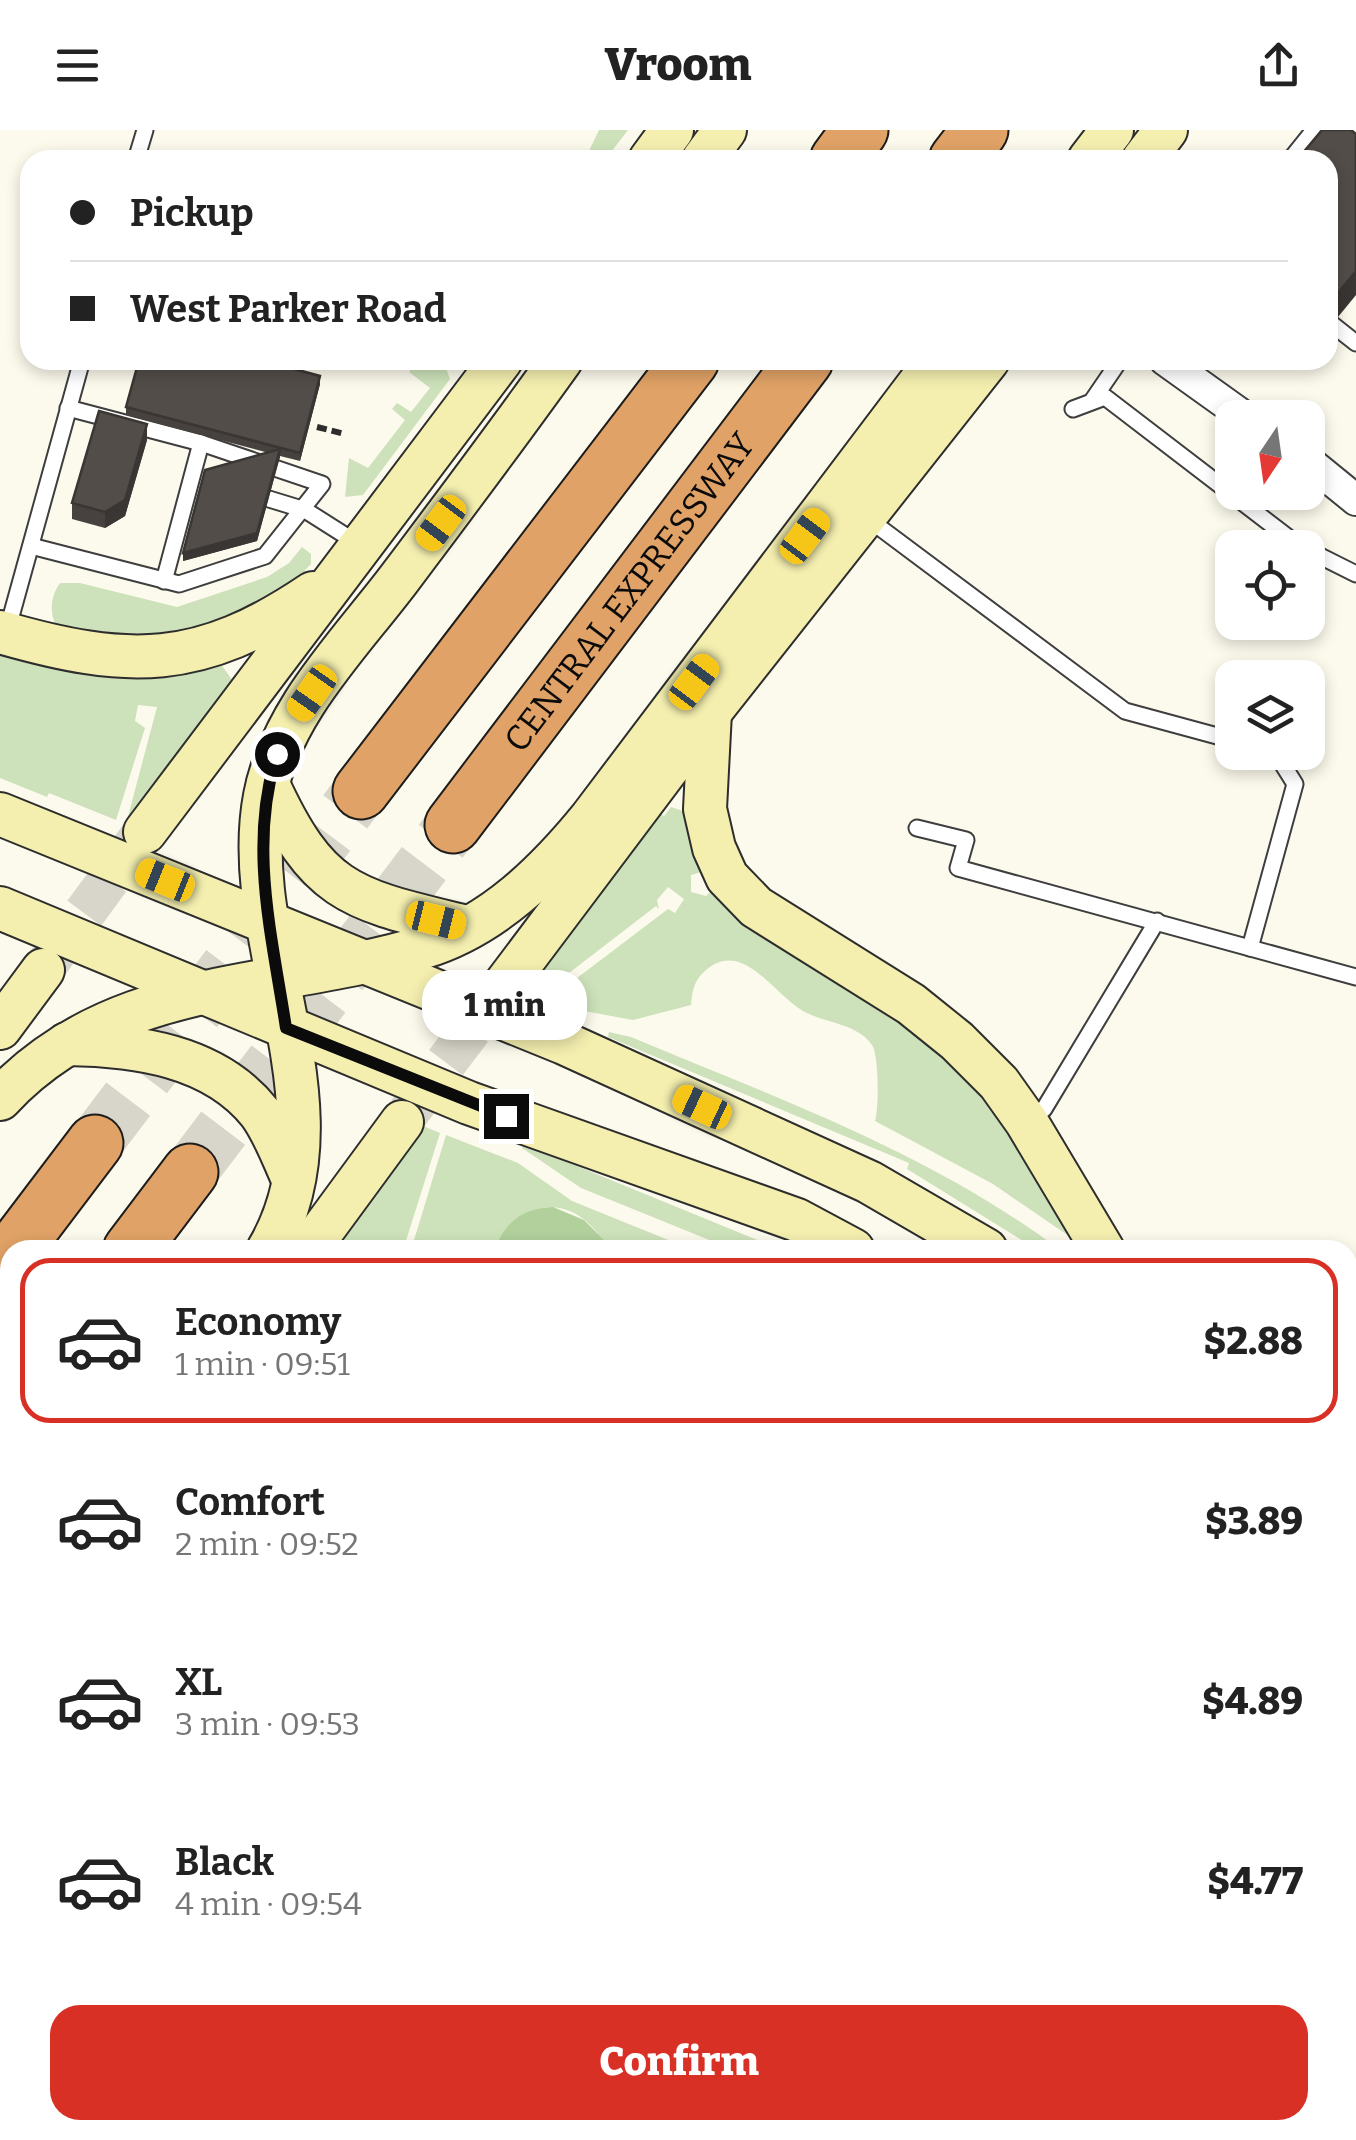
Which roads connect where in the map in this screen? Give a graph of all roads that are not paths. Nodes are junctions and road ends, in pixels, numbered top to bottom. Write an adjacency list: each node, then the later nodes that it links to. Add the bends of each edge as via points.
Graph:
1 (980, 130): 5 (highway)
2 (1112, 130): 6 (main road)
3 (1166, 130): 7 (main road)
4 (1314, 130): 8 (lane)
5 (965, 150)
6 (1097, 150)
7 (1151, 150)
8 (1298, 150)
9 (79, 370): 20 (lane)
10 (487, 370): 31 (main road)
11 (554, 370): 38 (main road, via 296,715)
12 (683, 370): 39 (highway)
13 (797, 370): 41 (highway, CENTRAL EXPRESSWAY)
14 (930, 370): 47 (main road, via 573,840 534,882)
15 (980, 370): 27 (main road)
16 (1113, 370): 19 (lane)
17 (1179, 370): 18 (street)
18 (1221, 400)
19 (1092, 401): 21 (lane); 28 (lane, via 1105,396)
20 (68, 408): 22 (lane); 29 (lane)
21 (1073, 409)
22 (201, 443): 26 (lane, via 322,484); 33 (lane, via 187,521)
23 (1325, 475): 25 (street)
24 (268, 499): 26 (lane)
25 (1356, 500)
26 (306, 510): 31 (lane); 33 (lane, via 265,556 179,584)
27 (864, 516): 35 (main road); 36 (lane, via 1125,711)
28 (1280, 530)
29 (31, 546): 33 (lane); 34 (lane)
30 (1325, 559): 32 (lane)
31 (350, 560): 34 (main road, via 271,622 222,645 174,656 70,651); 43 (main road)
32 (1356, 574)
33 (164, 580)
34 (3, 633)
35 (710, 712): 53 (main road); 59 (main road, via 705,809 727,877 756,907 958,1040)
36 (1215, 735)
37 (1286, 770): 48 (lane, via 1295,784)
38 (268, 784): 46 (main road, via 261,859); 47 (main road, via 291,835 333,881 391,907)
39 (361, 792)
40 (0, 814): 46 (main road)
41 (453, 824)
42 (917, 828): 45 (lane, via 966,840 958,868)
43 (144, 832)
44 (0, 908): 54 (main road)
45 (1157, 920): 48 (lane); 59 (lane, via 1044,1108)
46 (270, 923): 49 (main road); 52 (main road)
47 (466, 927): 49 (main road, via 425,946)
48 (1250, 948): 51 (lane)
49 (362, 960): 52 (main road); 69 (main road, via 869,1182)
50 (42, 970): 55 (main road)
51 (1356, 977)
52 (278, 978): 54 (main road); 56 (main road)
53 (503, 986)
54 (202, 994): 56 (main road); 57 (main road, via 134,1008)
55 (0, 1028)
56 (286, 1028): 63 (main road, via 298,1116); 68 (main road)
57 (66, 1044): 58 (main road); 63 (main road, via 134,1046 222,1080 263,1117)
58 (0, 1099)
59 (1026, 1121): 70 (main road)
60 (402, 1122): 67 (main road)
61 (96, 1143): 64 (highway)
62 (190, 1172): 65 (highway)
63 (292, 1178): 66 (main road)
64 (22, 1240)
65 (139, 1240)
66 (271, 1240)
67 (315, 1240)
68 (834, 1240)
69 (969, 1240)
70 (1097, 1240)

